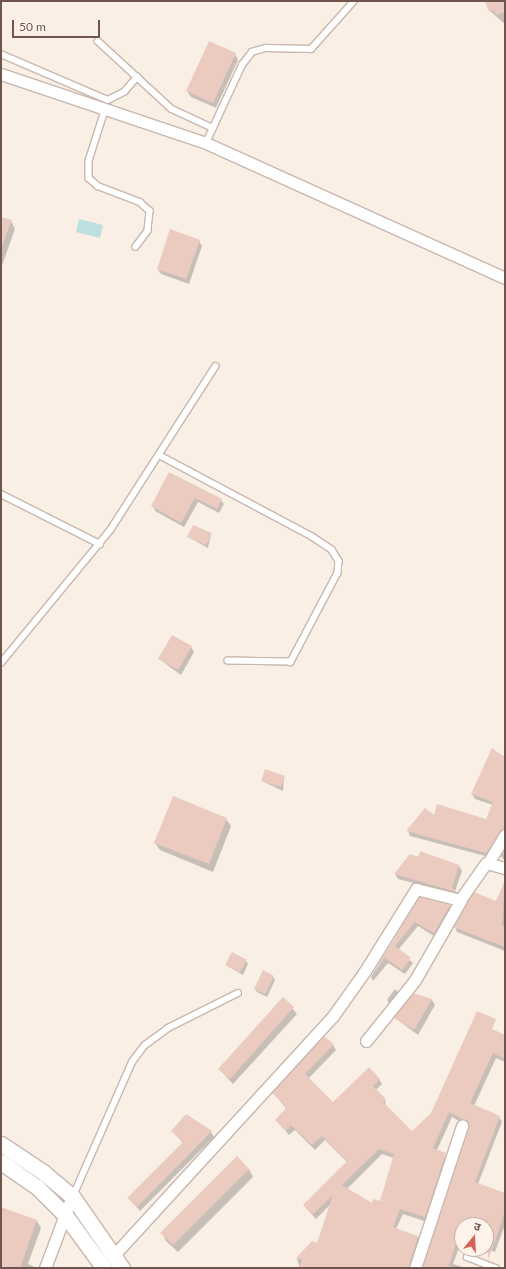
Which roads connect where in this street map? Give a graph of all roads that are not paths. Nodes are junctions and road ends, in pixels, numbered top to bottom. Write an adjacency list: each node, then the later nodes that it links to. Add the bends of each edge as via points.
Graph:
1 (354, 1): 7 (lane, via 311,49 266,48 252,52 242,64)
2 (98, 41): 5 (lane)
3 (1, 54): 5 (lane, via 108,100 124,92)
4 (1, 74): 6 (street)
5 (137, 77): 7 (lane, via 178,114)
6 (105, 111): 8 (street); 9 (lane, via 89,161 89,178 98,186 140,202 150,211 148,231)
7 (213, 128): 8 (lane)
8 (206, 143): 10 (street)
9 (136, 247)
10 (505, 278)
11 (215, 367): 12 (lane)
12 (159, 455): 14 (lane); 15 (lane, via 313,537 332,550 339,561 338,574 291,662)
13 (1, 494): 14 (lane)
14 (100, 544): 16 (lane)
15 (228, 660)
16 (1, 663)
17 (505, 834): 18 (street)
18 (488, 863): 19 (street); 20 (street)
19 (505, 868)
20 (461, 900): 22 (street, via 415,980); 28 (street, via 416,889 366,971 333,1016)
21 (238, 993): 26 (lane, via 168,1028 145,1045 132,1062)
22 (366, 1041)
23 (462, 1126): 33 (street)
24 (1, 1144): 26 (main road, via 43,1172)
25 (1, 1162): 27 (main road, via 37,1187)
26 (72, 1196): 27 (street); 28 (main road)
27 (65, 1215): 30 (street); 31 (main road)
28 (114, 1255): 32 (main road)
29 (467, 1257): 34 (lane)
30 (45, 1268)
31 (104, 1268)
32 (122, 1268)
33 (415, 1268)
34 (496, 1268)

